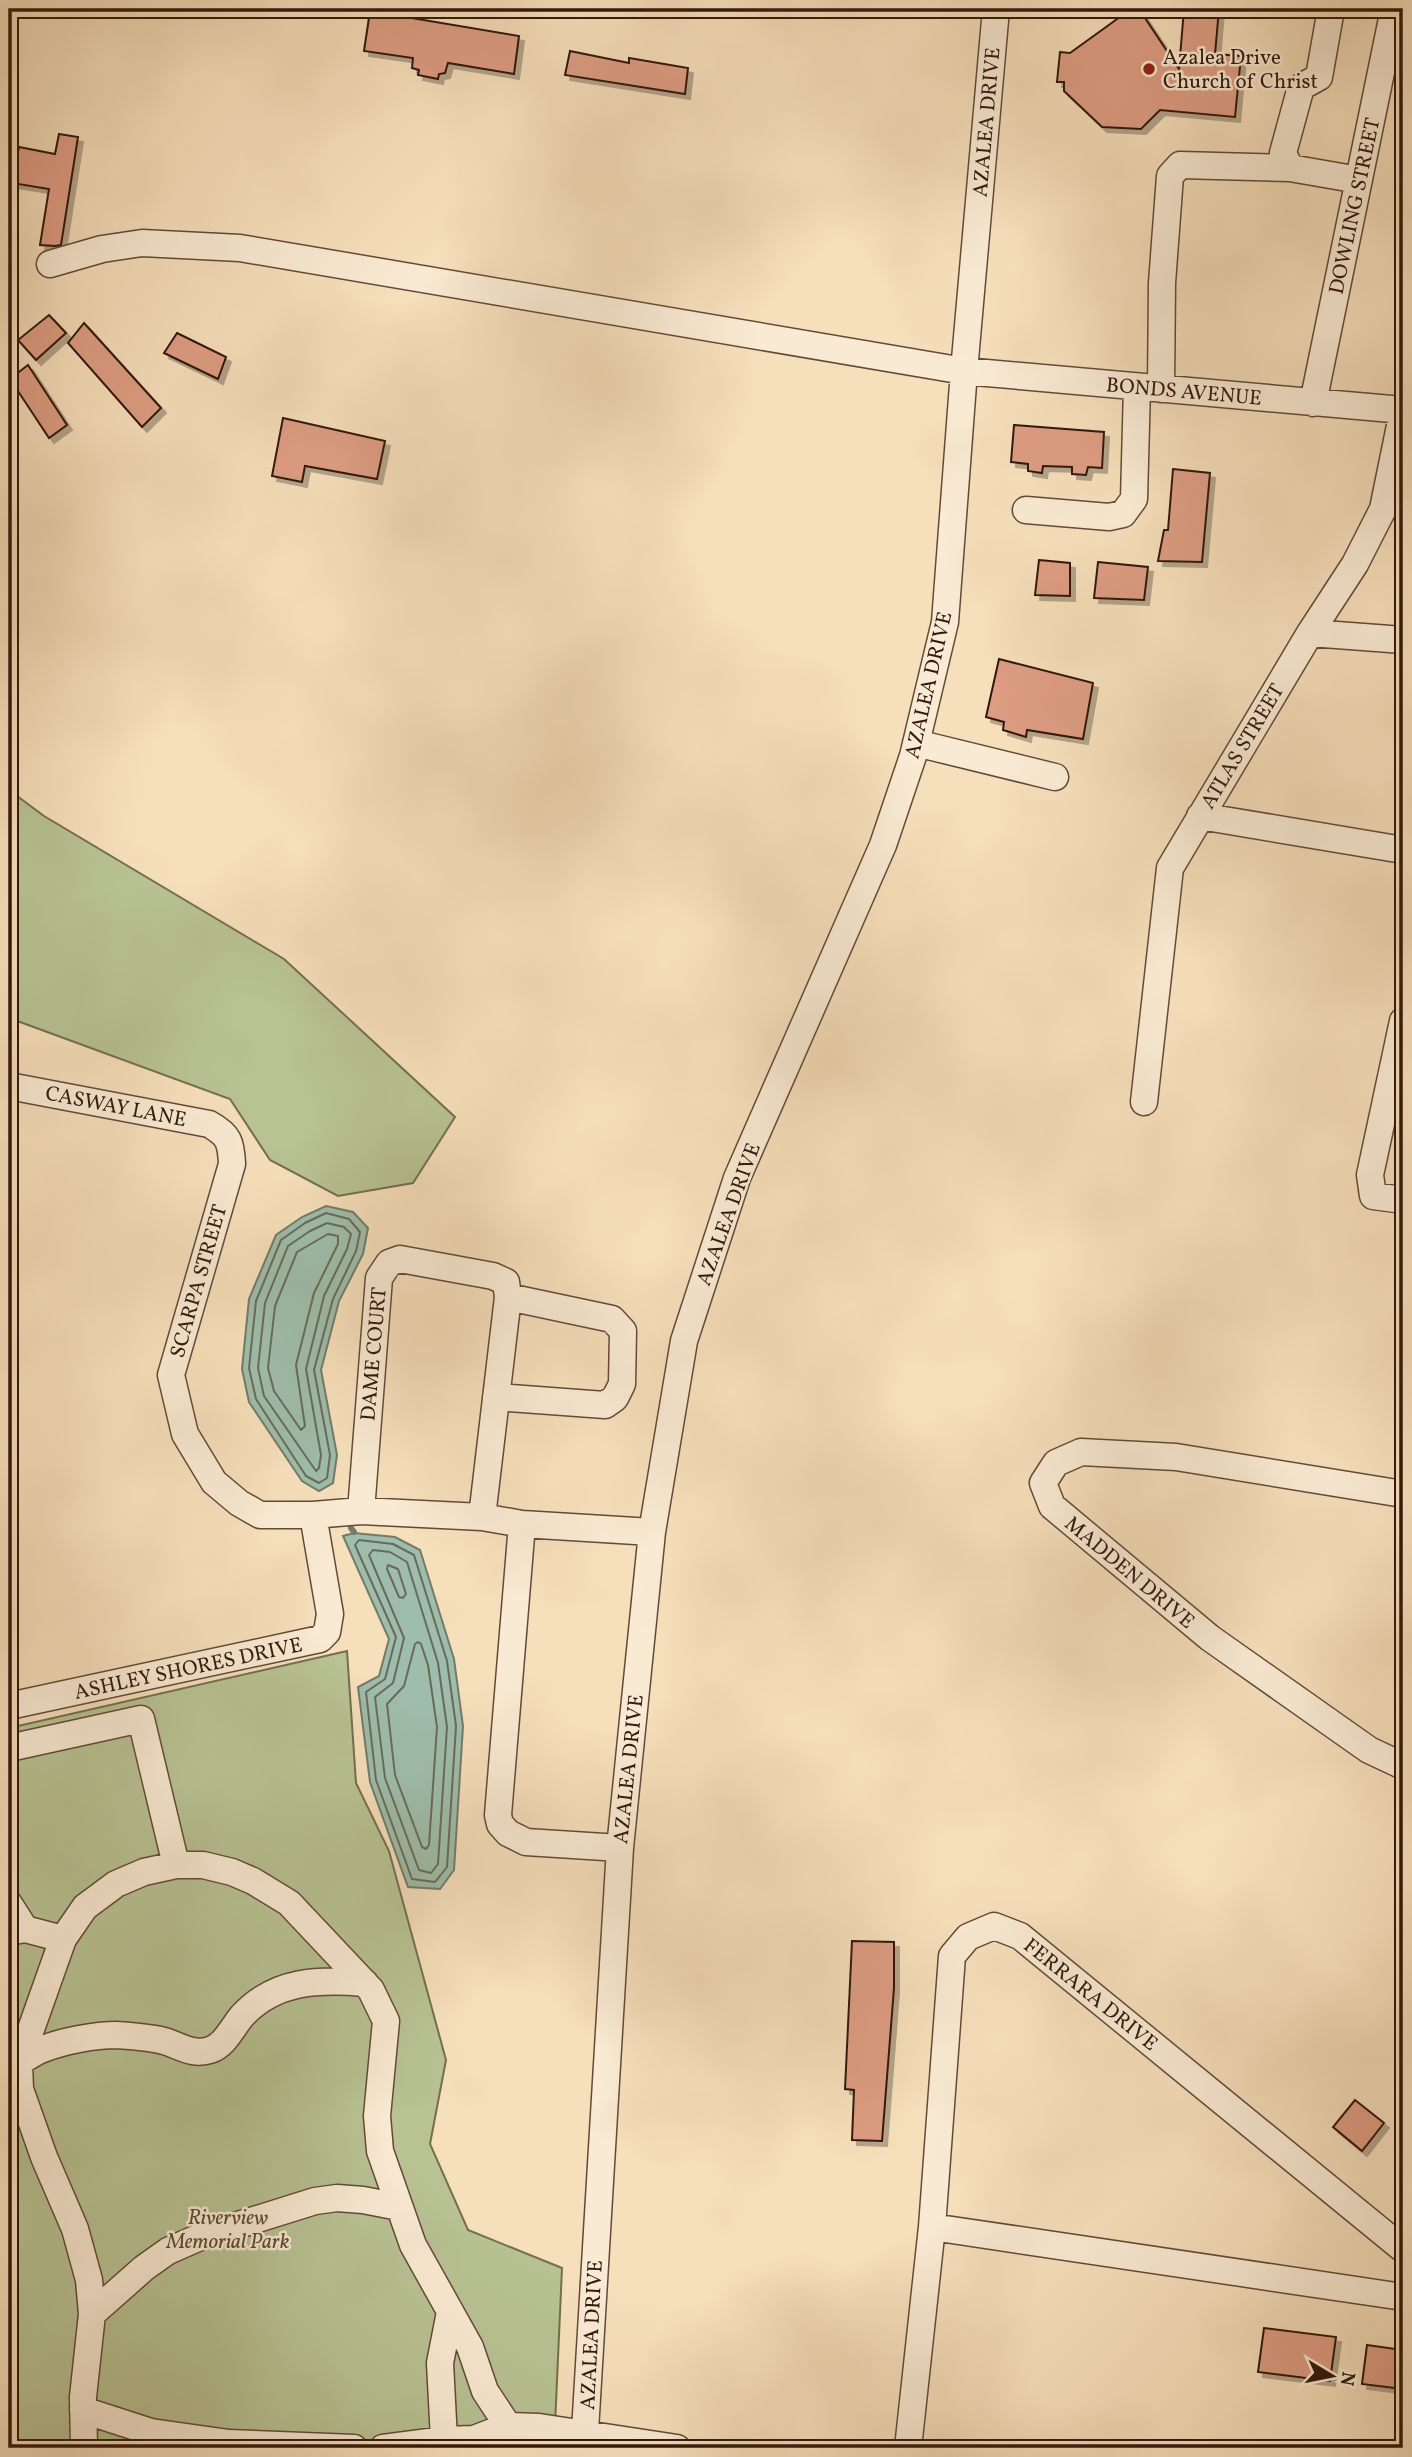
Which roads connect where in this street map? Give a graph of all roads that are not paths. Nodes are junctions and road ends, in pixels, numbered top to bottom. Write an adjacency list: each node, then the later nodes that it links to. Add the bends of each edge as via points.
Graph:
1 (996, 9): 7 (street, AZALEA DRIVE)
2 (1331, 9): 4 (street, via 1319,77 1301,87 1283,153)
3 (1394, 9): 5 (street, DOWLING STREET)
4 (1290, 168): 5 (street); 8 (street, via 1181,165 1170,176)
5 (1359, 180): 9 (street, DOWLING STREET)
6 (50, 264): 7 (street, BONDS AVENUE, via 142,243 240,248)
7 (964, 371): 8 (street, BONDS AVENUE); 14 (street, AZALEA DRIVE, via 946,622)
8 (1149, 388): 9 (street, BONDS AVENUE); 11 (street, via 1134,499 1123,514 1109,517)
9 (1313, 403): 10 (street, BONDS AVENUE)
10 (1403, 410): 12 (street, ATLAS STREET, via 1383,509 1355,564)
11 (1026, 510)
12 (1310, 633): 13 (street); 16 (street, ATLAS STREET)
13 (1403, 640)
14 (916, 743): 15 (street); 30 (street, AZALEA DRIVE, via 883,845 737,1178 684,1341)
15 (1055, 777)
16 (1200, 816): 17 (street); 20 (street, ATLAS STREET, via 1170,868)
17 (1403, 850)
18 (1403, 1021): 22 (street, via 1370,1175 1373,1196)
19 (9, 1086): 21 (street, CASWAY LANE, via 209,1124)
20 (1144, 1102)
21 (222, 1131): 27 (street, SCARPA STREET, via 232,1146 232,1164 171,1375 184,1434 214,1482 239,1503 260,1515)
22 (1403, 1200)
23 (508, 1297): 24 (street); 24 (street, via 612,1319 623,1331 622,1384 605,1405); 26 (street, DAME COURT, via 506,1282 494,1276 400,1259 389,1264 379,1278)
24 (496, 1397): 28 (street)
25 (1403, 1494): 33 (street, MADDEN DRIVE, via 1175,1457 1081,1452 1056,1463 1043,1483 1052,1506 1210,1638 1370,1750)
26 (361, 1511): 27 (street); 28 (street)
27 (313, 1515): 31 (street, ASHLEY SHORES DRIVE, via 330,1614 327,1632 320,1639)
28 (482, 1517): 29 (street)
29 (522, 1524): 30 (street); 34 (street, via 500,1824 526,1842)
30 (652, 1532): 34 (street, AZALEA DRIVE)
31 (9, 1706)
32 (9, 1748): 35 (street, via 141,1719)
33 (1403, 1766)
34 (620, 1849): 49 (street, AZALEA DRIVE)
35 (176, 1865): 38 (street, via 116,1884 85,1907); 39 (street, via 232,1872 289,1903)
36 (9, 1904): 37 (street)
37 (17, 1930): 38 (street)
38 (63, 1939): 40 (street)
39 (365, 1983): 40 (street, via 310,1983 274,1990 258,1999 224,2041 209,2050 187,2051 164,2041 100,2036 42,2049); 41 (street, via 386,2021 377,2116 380,2151)
40 (14, 2064): 46 (street, via 44,2157 75,2229 89,2280)
41 (400, 2207): 45 (street, via 413,2245); 46 (street, via 337,2198 315,2201 200,2237 144,2268)
42 (932, 2227): 43 (street, FERRARA DRIVE, via 952,1956 968,1937 994,1926 1020,1936); 44 (street); 56 (street, FERRARA DRIVE)
43 (1403, 2249)
44 (1403, 2297)
45 (450, 2312): 48 (street, via 470,2347 485,2391); 50 (street, via 440,2363)
46 (92, 2314): 47 (street)
47 (83, 2410): 52 (street); 53 (street, via 151,2432 229,2443)
48 (508, 2426): 49 (street, via 539,2427); 51 (street)
49 (585, 2442): 55 (street)
50 (445, 2444): 51 (street); 54 (street)
51 (473, 2444)
52 (84, 2448)
53 (354, 2448)
54 (383, 2448)
55 (677, 2448)
56 (908, 2448)

